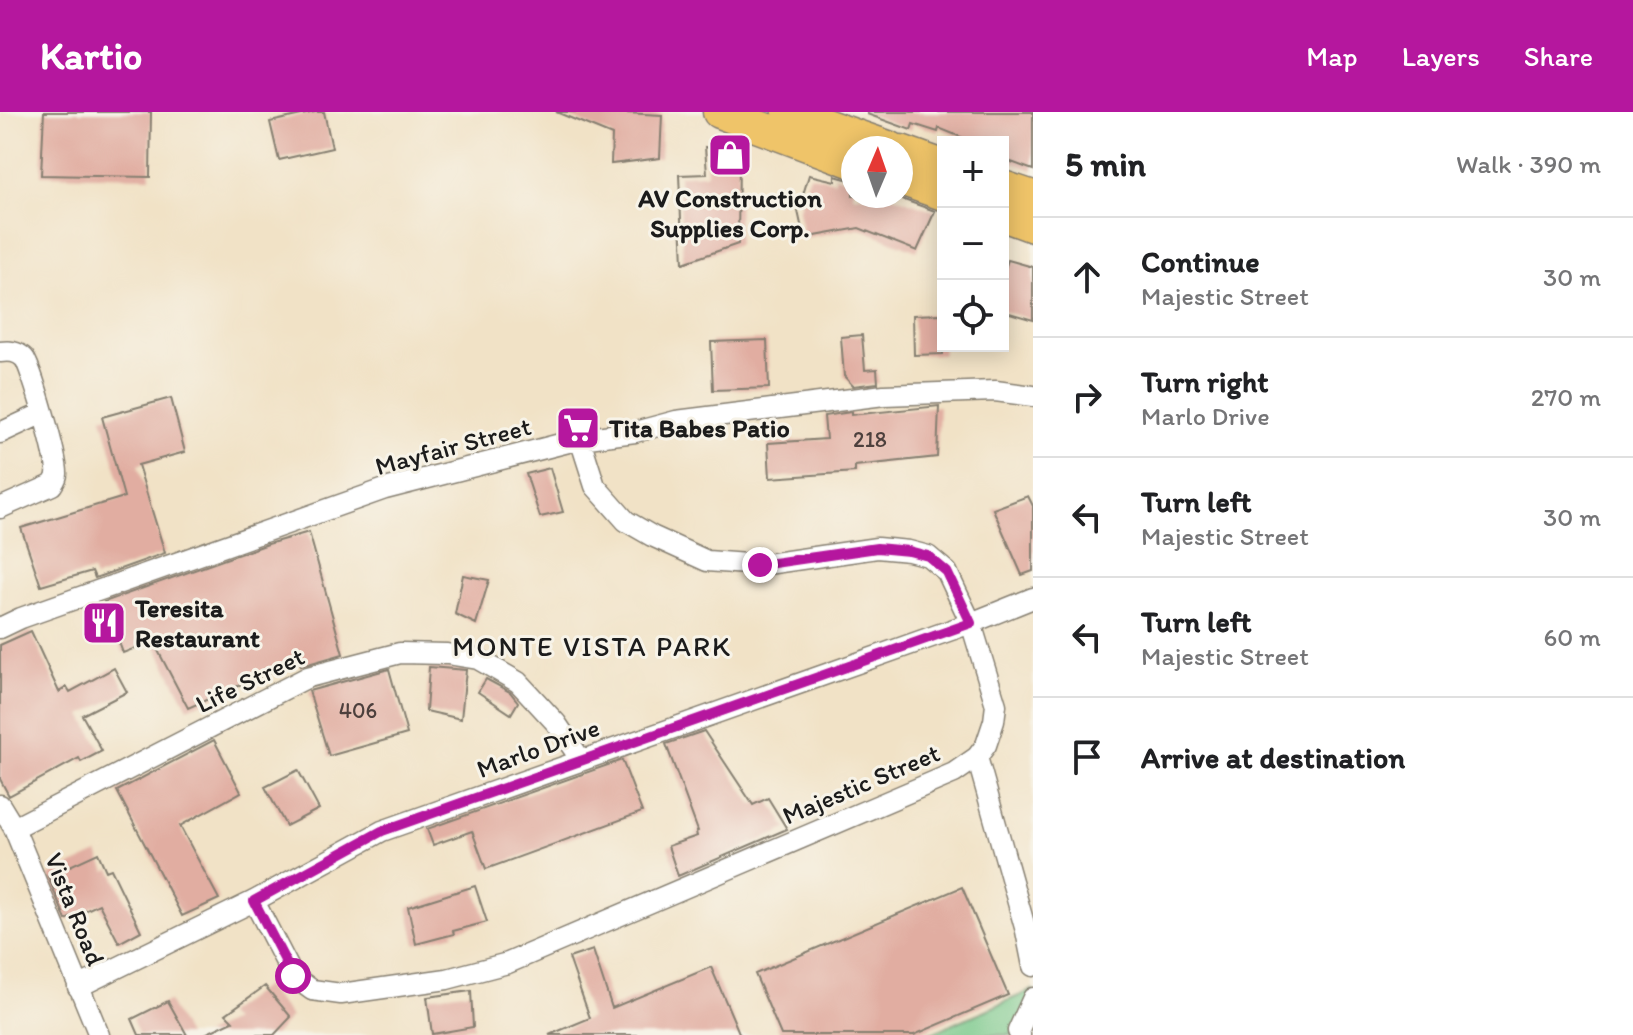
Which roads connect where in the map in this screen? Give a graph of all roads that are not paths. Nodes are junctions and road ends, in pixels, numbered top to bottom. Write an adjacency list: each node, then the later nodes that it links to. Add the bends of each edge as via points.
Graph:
1 (721, 112): 5 (main road)
2 (788, 112): 3 (main road)
3 (857, 136)
4 (913, 155): 6 (main road)
5 (841, 157)
6 (937, 164)
7 (913, 183): 9 (main road)
8 (1009, 189): 10 (main road)
9 (937, 192)
10 (1033, 197)
11 (1009, 217): 12 (main road)
12 (1033, 226)
13 (0, 352): 15 (street, via 23,357)
14 (1033, 396): 17 (street, Mayfair Street, via 995,391 884,395 676,421)
15 (43, 413): 16 (street); 18 (street, via 58,473 52,485)
16 (0, 433)
17 (580, 439): 20 (street, Majestic Street, via 595,486 626,521 652,536 707,561 760,565 877,548 928,556 947,572); 21 (street, Mayfair Street, via 385,489)
18 (0, 508)
19 (1033, 598): 20 (street, Marlo Drive)
20 (971, 623): 22 (street, Majestic Street, via 996,705 986,745); 23 (street, Marlo Drive)
21 (0, 628)
22 (977, 757): 26 (street, Majestic Street, via 954,773 508,963 447,979 341,994 312,990 293,976); 27 (street)
23 (581, 760): 25 (street, Life Street, via 518,682 478,659 400,653 308,677); 26 (street, Marlo Drive, via 382,831)
24 (0, 805): 25 (street, Vista Road)
25 (14, 828): 28 (street, Vista Road)
26 (254, 901): 28 (street, Marlo Drive)
27 (1033, 966)
28 (78, 987): 30 (street, Vista Road)
29 (1033, 998): 31 (street)
30 (99, 1035)
31 (1020, 1035)

